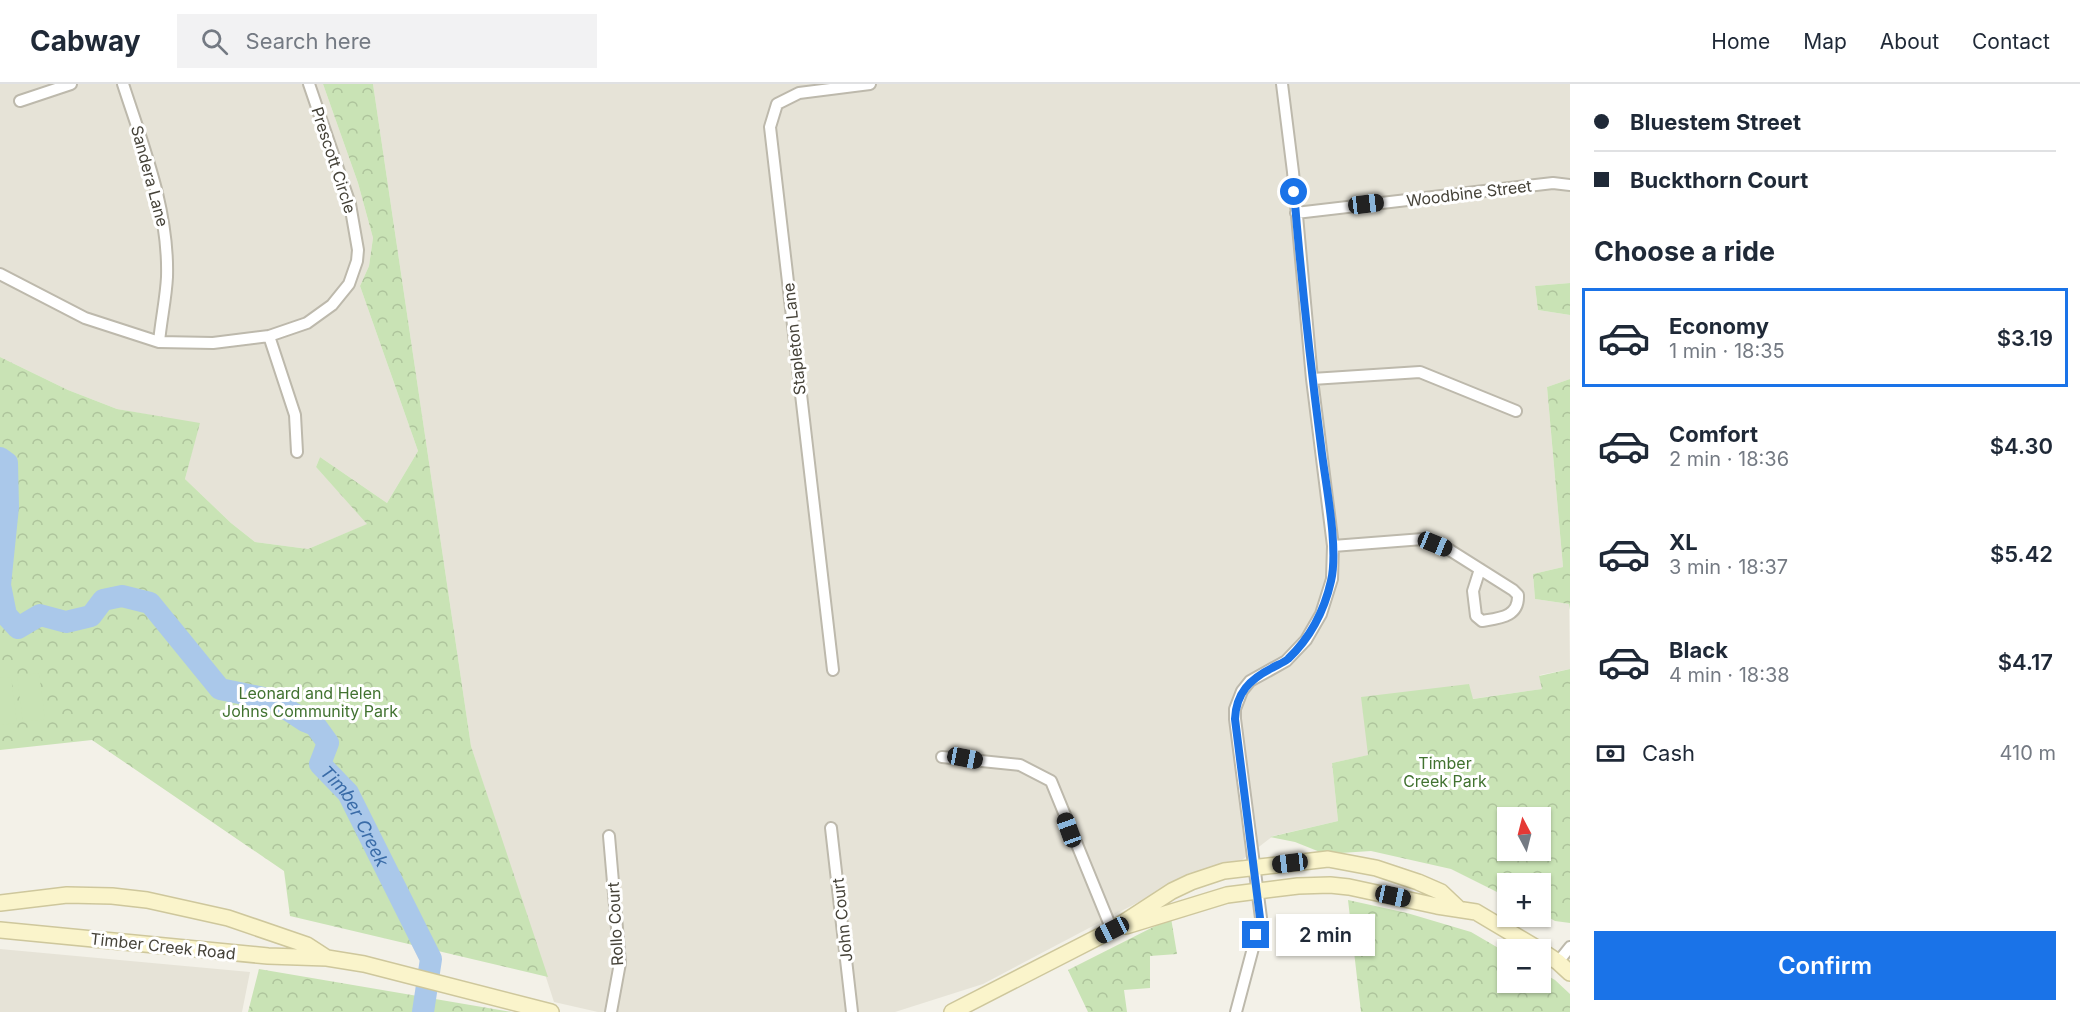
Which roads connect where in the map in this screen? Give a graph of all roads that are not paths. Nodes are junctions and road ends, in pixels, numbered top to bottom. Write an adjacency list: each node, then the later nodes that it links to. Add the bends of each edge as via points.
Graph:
1 (71, 84): 6 (street)
2 (123, 84): 11 (street, Sandera Lane, via 153,176 165,233 167,278)
3 (309, 84): 10 (street, Prescott Circle, via 350,204 357,261 349,284 332,305 307,323)
4 (870, 84): 17 (street, Stapleton Lane, via 799,93 777,104 770,127)
5 (1282, 84): 8 (street)
6 (20, 101)
7 (1570, 185): 8 (street, Woodbine Street, via 1553,183)
8 (1296, 213): 12 (street)
9 (0, 274): 11 (street, Prescott Circle, via 85,318)
10 (268, 336): 11 (street, Prescott Circle, via 213,343); 14 (street, via 295,416)
11 (159, 342)
12 (1312, 379): 13 (street, via 1420,372); 15 (street)
13 (1516, 411)
14 (297, 452)
15 (1333, 546): 16 (street, via 1423,539); 21 (street, via 1332,579 1321,614 1306,639 1286,662 1250,681 1235,709)
16 (1480, 569): 16 (street, via 1518,595 1516,610 1507,617 1482,621 1476,616 1473,591)
17 (833, 670)
18 (942, 757): 26 (street, via 1020,765 1051,781)
19 (831, 828): 35 (street, John Court)
20 (609, 836): 34 (street, Rollo Court, via 620,963)
21 (1253, 868): 22 (street); 24 (street, via 1328,859 1376,868 1442,892); 26 (street, via 1224,871 1191,882)
22 (1256, 891): 24 (street, via 1298,886 1349,887); 26 (street, via 1216,897); 37 (street, via 1260,918)
23 (0, 903): 30 (street, Timber Creek Road, via 67,895 147,900 228,918 307,945)
24 (1459, 909): 27 (street, via 1476,912)
25 (0, 930): 30 (street, Timber Creek Road, via 268,956)
26 (1112, 930): 36 (street)
27 (1521, 939)
28 (1570, 947): 31 (street)
29 (1551, 957): 31 (street)
30 (327, 958): 33 (street, Timber Creek Road)
31 (1558, 962): 32 (street)
32 (1570, 973)
33 (551, 1012)
34 (611, 1012)
35 (852, 1012)
36 (952, 1012)
37 (1236, 1012)

